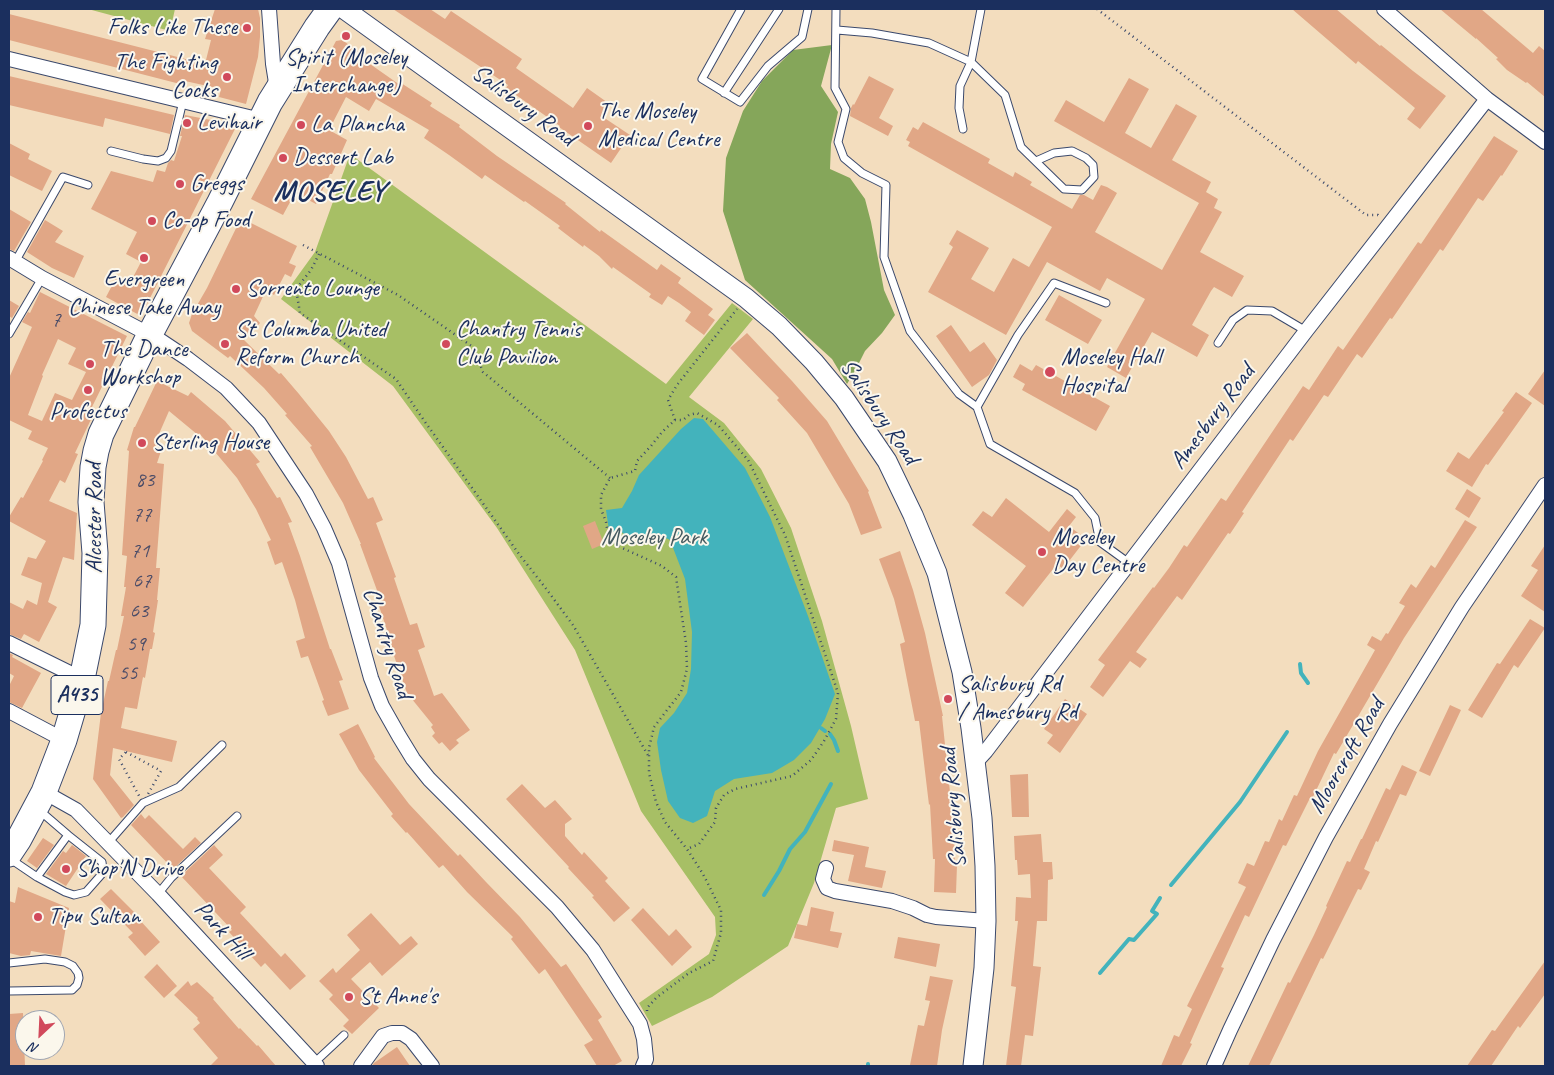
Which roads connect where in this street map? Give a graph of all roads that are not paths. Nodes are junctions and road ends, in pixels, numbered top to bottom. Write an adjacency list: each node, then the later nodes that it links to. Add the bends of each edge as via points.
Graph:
1 (269, 9): 14 (street)
2 (315, 9): 14 (highway, Alcester Road / A435, via 290,52)
3 (330, 9): 14 (highway, Alcester Road / A435)
4 (344, 9): 39 (main road, Salisbury Road, via 746,298 814,362 844,398 887,462 913,515 939,583 962,672)
5 (741, 9): 15 (lane, via 702,79)
6 (779, 9): 15 (lane)
7 (808, 9): 15 (lane, via 802,37 768,66 740,102)
8 (836, 9): 11 (lane)
9 (980, 9): 13 (lane)
10 (1384, 9): 16 (street)
11 (836, 30): 13 (lane, via 929,43); 31 (lane, via 836,88 846,108 838,142 844,158 886,185 884,256 910,331 960,394)
12 (9, 59): 17 (street)
13 (970, 62): 19 (lane, via 960,86); 22 (lane, via 1005,95 1021,147)
14 (277, 88): 18 (highway, Alcester Road / A435)
15 (724, 93)
16 (1487, 98): 20 (street); 27 (street, Amesbury Road)
17 (183, 101): 18 (street); 21 (lane, via 171,151 166,158 158,161)
18 (261, 120): 29 (highway, Alcester Road / A435)
19 (963, 129)
20 (1545, 142)
21 (111, 151)
22 (1036, 161): 22 (lane, via 1064,189 1082,190 1094,177 1093,165 1072,151 1054,153)
23 (88, 185): 24 (lane, via 63,176)
24 (12, 260): 25 (street, Chantry Road)
25 (42, 278): 28 (lane); 29 (street, Chantry Road)
26 (1106, 303): 31 (lane, via 1054,283 1018,335)
27 (1306, 331): 30 (lane, via 1272,311 1247,310 1233,320); 33 (street, Amesbury Road)
28 (9, 334)
29 (150, 334): 35 (highway, Alcester Road / A435, via 104,427 96,451 91,502 95,553 94,625); 56 (street, Chantry Road, via 226,388 259,423 306,494 324,528 339,562 371,678 382,706 413,759 557,907 593,950 640,1024 646,1059)
30 (1218, 343)
31 (977, 407): 33 (lane, via 990,444 1076,492 1095,518 1100,542)
32 (1545, 485): 58 (street, Moorcroft Road, via 1462,607 1326,836)
33 (1129, 563): 39 (street, Amesbury Road)
34 (9, 642): 35 (street)
35 (82, 679): 37 (highway, Alcester Road / A435)
36 (9, 711): 37 (street)
37 (64, 740): 40 (highway, Alcester Road / A435)
38 (222, 745): 43 (lane, via 179,787 143,803)
39 (975, 763): 49 (main road, Salisbury Road, via 982,818)
40 (40, 800): 42 (lane); 43 (street, Park Hill, via 76,810); 44 (highway, Alcester Road / A435)
41 (237, 816): 48 (lane)
42 (68, 835): 47 (lane); 47 (lane, via 102,862 100,875 86,892 74,895)
43 (108, 842): 48 (street, Park Hill)
44 (9, 854)
45 (9, 858): 47 (lane)
46 (826, 868): 49 (street, via 824,880 827,888 835,891 892,901 936,917)
47 (36, 877)
48 (158, 894): 53 (street, Park Hill)
49 (986, 920): 57 (main road, Salisbury Road)
50 (9, 963): 51 (lane, via 45,959 60,961 73,966 79,978 72,990)
51 (9, 991)
52 (344, 1035): 53 (lane)
53 (316, 1064)
54 (361, 1066): 55 (street, via 383,1036 392,1033 402,1033 411,1039)
55 (432, 1066)
56 (642, 1066)
57 (973, 1066)
58 (1214, 1066)

